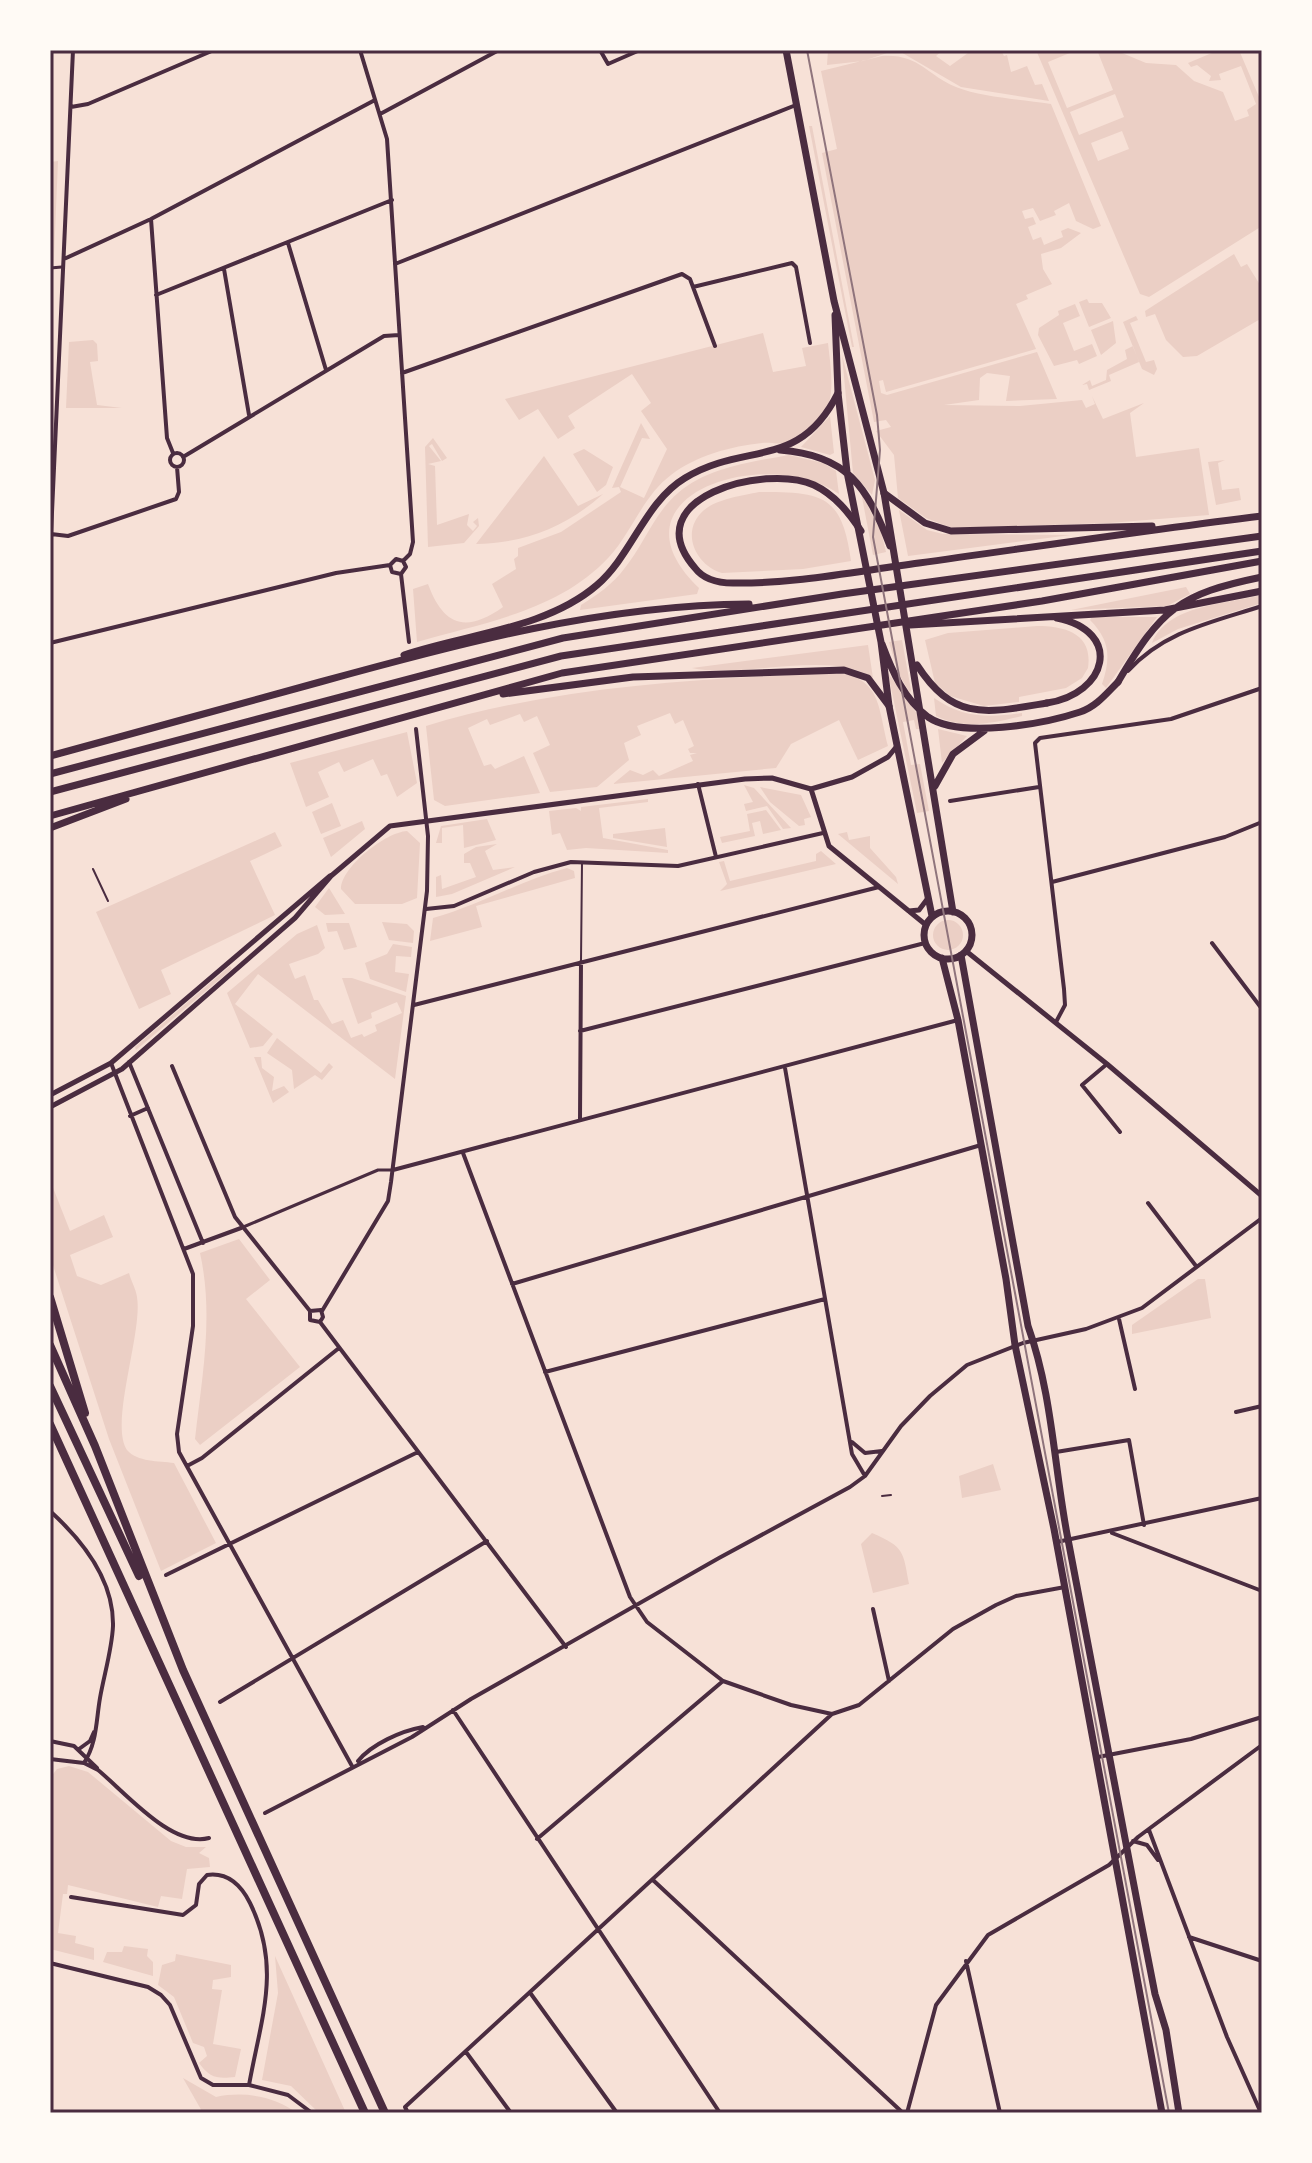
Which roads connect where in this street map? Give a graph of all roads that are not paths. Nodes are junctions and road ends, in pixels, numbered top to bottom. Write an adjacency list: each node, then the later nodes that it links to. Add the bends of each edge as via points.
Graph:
1 (73, 50): 10 (street)
2 (214, 50): 10 (street)
3 (360, 50): 8 (street)
4 (499, 50): 11 (street)
5 (600, 50): 6 (street, via 608,64)
6 (640, 50)
7 (786, 50): 9 (main road)
8 (376, 100): 11 (street); 13 (street)
9 (796, 105): 16 (street); 22 (main road)
10 (71, 107): 15 (street)
11 (381, 114): 12 (street)
12 (392, 200): 14 (street); 16 (street)
13 (151, 219): 15 (street); 21 (street)
14 (288, 243): 19 (street); 26 (street)
15 (64, 259): 17 (street)
16 (395, 264): 23 (street)
17 (64, 267): 18 (street); 35 (street)
18 (50, 268)
19 (224, 269): 21 (street); 29 (street)
20 (693, 287): 24 (street, via 792,263); 25 (street); 27 (street, via 682,274)
21 (156, 295): 31 (street, via 167,438)
22 (834, 301): 28 (main road); 36 (main road)
23 (399, 335): 26 (street, via 384,336); 27 (street)
24 (810, 343)
25 (715, 346)
26 (326, 370): 29 (street)
27 (402, 373): 44 (street, via 413,542)
28 (838, 393): 30 (main road, via 821,423); 34 (main road)
29 (249, 415): 32 (street)
30 (780, 450): 34 (main road, via 807,452); 59 (main road, via 719,463 682,480 652,512 617,565 577,599 540,616)
31 (173, 453): 32 (street); 33 (street, via 169,460)
32 (183, 457): 33 (street)
33 (177, 467): 40 (street, via 176,499 68,536)
34 (847, 472): 39 (main road); 46 (main road, via 874,505)
35 (52, 477): 40 (street)
36 (884, 493): 38 (main road, via 925,523 951,531); 46 (main road)
37 (1262, 516): 38 (main road)
38 (1178, 526): 39 (main road, via 838,574 732,583 697,572 680,541 688,509 713,491 778,478 825,491)
39 (861, 531): 56 (main road)
40 (51, 534): 43 (street)
41 (1262, 536): 51 (main road)
42 (1262, 551): 75 (main road, via 561,656)
43 (50, 556)
44 (403, 561): 47 (street); 48 (street)
45 (1262, 561): 54 (main road)
46 (897, 563): 58 (main road)
47 (390, 565): 48 (street, via 392,572); 57 (street, via 336,573)
48 (401, 574): 55 (street)
49 (1262, 577): 60 (main road, via 1213,587 1176,605 1147,635)
50 (1262, 591): 53 (main road, via 1201,605)
51 (775, 604): 59 (main road, via 698,605 553,623); 69 (main road, via 520,648)
52 (1262, 606): 60 (street, via 1174,634 1145,652)
53 (1047, 615): 54 (main road); 58 (main road, via 1080,624 1099,646 1092,681 1079,694 997,711 968,710 935,691)
54 (936, 622): 62 (main road, via 635,660)
55 (409, 642)
56 (881, 642): 63 (main road); 64 (main road, via 900,685)
57 (50, 643)
58 (914, 661): 64 (main road)
59 (352, 673): 68 (main road)
60 (1118, 682): 66 (main road, via 1082,712)
61 (1262, 688): 72 (street, via 1171,719 1040,738 1035,743)
62 (485, 695): 63 (main road, via 633,677 844,670 868,678); 71 (main road)
63 (889, 706): 67 (main road)
64 (923, 712): 66 (main road, via 948,726); 73 (main road)
65 (416, 729): 78 (street)
66 (986, 730): 73 (main road, via 953,754)
67 (897, 746): 74 (street, via 852,777); 88 (main road)
68 (50, 756)
69 (50, 774)
70 (698, 784): 74 (street, via 763,777); 78 (street); 82 (street)
71 (154, 787): 77 (main road); 80 (main road)
72 (1040, 787): 76 (street); 86 (street)
73 (934, 788): 92 (main road)
74 (811, 789): 81 (street)
75 (50, 792)
76 (950, 801)
77 (50, 816)
78 (426, 819): 85 (street, via 390,826); 90 (street)
79 (1262, 822): 86 (street, via 1225,837)
80 (50, 828)
81 (823, 833): 82 (street); 87 (street, via 829,846)
82 (716, 857): 83 (street, via 678,866)
83 (582, 861): 90 (street, via 534,872 454,906); 99 (lane)
84 (93, 869): 89 (lane)
85 (331, 876): 105 (street, via 295,918); 106 (street)
86 (1052, 882): 103 (street, via 1065,1005)
87 (879, 887): 91 (street); 99 (street)
88 (928, 897): 91 (street, via 919,910); 93 (main road)
89 (108, 901)
90 (425, 909): 100 (street)
91 (909, 911): 94 (street)
92 (953, 912): 93 (main road); 97 (main road, via 971,928)
93 (932, 916): 94 (main road)
94 (926, 925): 95 (main road)
95 (925, 943): 98 (main road); 104 (street)
96 (1212, 943): 101 (street)
97 (963, 953): 98 (main road); 103 (street); 135 (main road)
98 (942, 958): 102 (main road)
99 (581, 962): 100 (street); 104 (street)
100 (414, 1005): 119 (street)
101 (1262, 1009)
102 (958, 1020): 109 (street); 117 (main road)
103 (1056, 1022): 107 (street)
104 (580, 1031): 115 (street)
105 (129, 1062): 110 (street); 113 (street)
106 (111, 1063): 110 (street); 111 (street)
107 (1107, 1064): 116 (street, via 1082,1085); 121 (street)
108 (172, 1066): 124 (street)
109 (785, 1067): 115 (street); 120 (street)
110 (115, 1074): 112 (street); 114 (street)
111 (50, 1095)
112 (50, 1107)
113 (148, 1108): 114 (street); 125 (street)
114 (130, 1116): 126 (street)
115 (580, 1120): 118 (street)
116 (1120, 1132)
117 (981, 1145): 120 (street); 137 (main road)
118 (463, 1153): 119 (street); 128 (street)
119 (393, 1170): 124 (street, via 378,1170); 132 (street, via 388,1201)
120 (808, 1195): 128 (street); 130 (street)
121 (1262, 1196)
122 (1148, 1203): 127 (street)
123 (1262, 1218): 127 (street)
124 (241, 1228): 125 (street); 131 (street)
125 (203, 1243): 126 (street)
126 (184, 1249): 152 (street, via 196,1298 177,1434)
127 (1196, 1266): 133 (street)
128 (512, 1284): 139 (street)
129 (50, 1297): 146 (highway)
130 (825, 1299): 139 (street); 148 (street)
131 (310, 1311): 132 (street); 134 (street, via 310,1320)
132 (322, 1311): 134 (street)
133 (1119, 1319): 135 (street); 141 (street)
134 (320, 1322): 138 (street)
135 (1033, 1341): 137 (street); 151 (main road)
136 (50, 1345): 146 (highway)
137 (1015, 1345): 149 (street, via 956,1373 901,1426); 162 (main road)
138 (339, 1348): 150 (street); 152 (street)
139 (545, 1372): 167 (street)
140 (50, 1386): 169 (highway)
141 (1135, 1389)
142 (1262, 1406): 143 (street)
143 (1236, 1412)
144 (50, 1418): 147 (highway)
145 (50, 1424): 147 (highway)
146 (87, 1426): 169 (highway)
147 (56, 1436): 211 (highway)
148 (850, 1440): 149 (street, via 865,1453); 153 (street, via 856,1465)
149 (885, 1450): 153 (street)
150 (418, 1452): 161 (street); 163 (street)
151 (1054, 1452): 158 (street, via 1126,1438); 160 (main road)
152 (187, 1466): 163 (street)
153 (865, 1476): 167 (street)
154 (891, 1495): 155 (lane)
155 (882, 1496)
156 (1262, 1498): 158 (street)
157 (50, 1511): 179 (street, via 94,1561 111,1603 113,1627)
158 (1144, 1525): 159 (street)
159 (1110, 1533): 160 (street); 166 (street)
160 (1068, 1539): 162 (street); 184 (main road)
161 (487, 1541): 170 (street); 171 (street)
162 (1056, 1542): 165 (main road)
163 (229, 1545): 164 (street); 171 (street)
164 (166, 1575)
165 (1065, 1587): 173 (street, via 996,1605 953,1629); 185 (main road)
166 (1262, 1591)
167 (636, 1608): 170 (street); 172 (street)
168 (873, 1609): 173 (street)
169 (163, 1623): 212 (highway)
170 (566, 1647): 175 (street)
171 (292, 1658): 174 (street); 189 (street)
172 (723, 1681): 176 (street); 195 (street)
173 (889, 1681): 176 (street, via 859,1705)
174 (220, 1702)
175 (453, 1710): 178 (street); 195 (street)
176 (832, 1714): 200 (street)
177 (1262, 1717): 184 (street)
178 (427, 1726): 189 (street); 189 (street, via 408,1730)
179 (94, 1729): 182 (street); 183 (street)
180 (50, 1741): 182 (street)
181 (1262, 1745): 193 (street)
182 (79, 1749): 183 (street)
183 (88, 1756): 188 (street); 191 (street)
184 (1110, 1756): 185 (street); 196 (main road)
185 (1097, 1757): 198 (main road)
186 (50, 1759): 187 (street)
187 (59, 1761): 188 (street); 190 (street)
188 (84, 1763): 191 (street)
189 (354, 1764): 192 (street)
190 (50, 1769)
191 (98, 1770): 194 (street, via 174,1834)
192 (265, 1813)
193 (1147, 1831): 196 (street); 197 (street); 199 (street)
194 (209, 1838)
195 (537, 1839): 202 (street)
196 (1130, 1844): 197 (street); 198 (street); 220 (main road)
197 (1147, 1845): 199 (street)
198 (1116, 1858): 204 (street, via 988,1935); 219 (main road)
199 (1160, 1862): 203 (street)
200 (654, 1881): 202 (street); 217 (street)
201 (71, 1897): 209 (street, via 183,1915 196,1905 199,1884 207,1875 225,1875 238,1884 258,1920 269,1965)
202 (597, 1931): 207 (street); 216 (street)
203 (1189, 1937): 205 (street); 221 (street)
204 (966, 1961): 217 (street, via 936,2005); 218 (street)
205 (1262, 1961)
206 (50, 1963): 209 (street, via 154,1990 170,2005 201,2078 213,2085)
207 (531, 1994): 208 (street); 215 (street)
208 (466, 2052): 213 (street, via 405,2107); 214 (street)
209 (249, 2085): 210 (street, via 288,2095)
210 (312, 2113)
211 (365, 2113)
212 (385, 2113)
213 (408, 2113)
214 (511, 2113)
215 (617, 2113)
216 (720, 2113)
217 (905, 2113)
218 (1000, 2113)
219 (1162, 2113)
220 (1179, 2113)
221 (1261, 2113)

